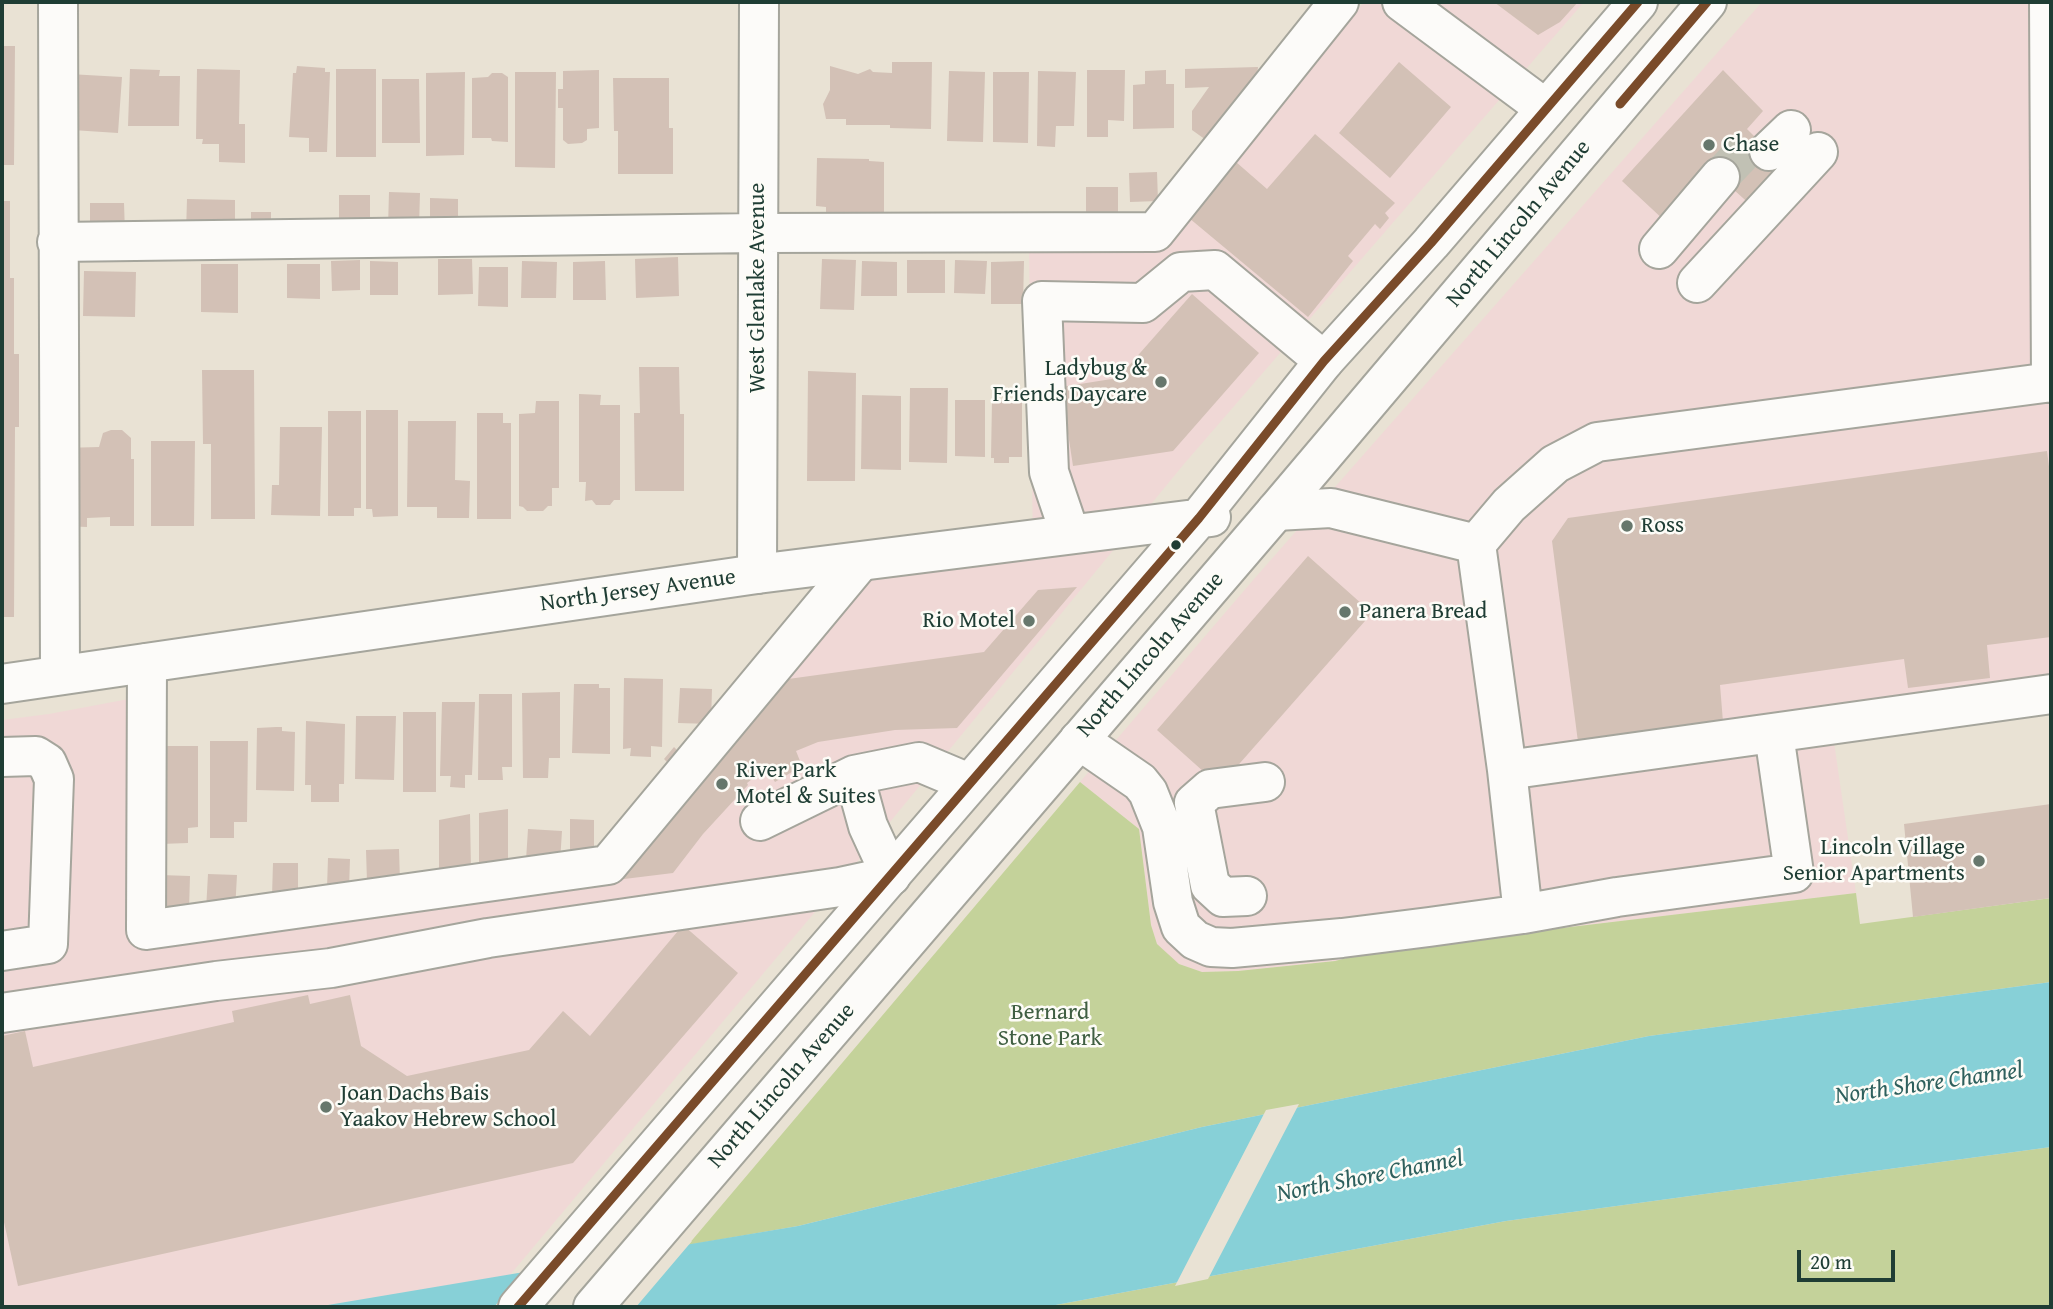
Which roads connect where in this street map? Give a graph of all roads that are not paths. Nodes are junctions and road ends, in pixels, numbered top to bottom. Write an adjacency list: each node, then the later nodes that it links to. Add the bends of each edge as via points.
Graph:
1 (58, 2): 12 (main road)
2 (759, 2): 11 (main road, West Glenlake Avenue)
3 (1339, 2): 11 (main road, via 1155,232)
4 (1402, 2): 8 (main road)
5 (1638, 2): 8 (main road)
6 (1707, 2): 15 (main road, North Lincoln Avenue)
7 (2049, 2): 14 (main road)
8 (1546, 109): 13 (main road)
9 (1786, 142): 10 (main road, via 1678,266)
10 (1734, 190)
11 (758, 233): 12 (main road); 20 (main road, West Glenlake Avenue)
12 (57, 242): 22 (main road)
13 (1324, 361): 16 (main road); 17 (main road, via 1215,270 1181,272 1143,303 1042,301 1049,472)
14 (2051, 383): 18 (main road, via 1597,442 1555,464 1509,505)
15 (1276, 511): 16 (main road, North Jersey Avenue); 18 (main road, North Jersey Avenue, via 1331,508); 26 (main road, North Lincoln Avenue)
16 (1199, 518): 17 (main road, North Jersey Avenue); 31 (main road)
17 (1070, 534): 19 (main road, North Jersey Avenue)
18 (1476, 544): 28 (main road)
19 (859, 563): 20 (main road, North Jersey Avenue); 21 (main road, via 608,864 146,930)
20 (757, 574): 21 (main road, North Jersey Avenue)
21 (147, 663): 22 (main road, North Jersey Avenue)
22 (60, 676): 23 (main road, North Jersey Avenue)
23 (2, 684)
24 (2051, 694): 25 (main road)
25 (1774, 734): 28 (main road); 35 (main road, via 1794,873)
26 (1079, 740): 35 (main road, via 1148,792 1162,827 1181,927 1211,947 1293,943); 39 (main road, North Lincoln Avenue)
27 (2, 757): 36 (main road, via 36,756 47,763 54,779 48,944)
28 (1507, 770): 35 (main road)
29 (854, 775): 31 (main road, via 919,762); 32 (main road); 33 (main road, via 868,826)
30 (1265, 782): 34 (main road, via 1210,789 1194,803 1210,885 1223,897)
31 (969, 783): 33 (main road)
32 (760, 821)
33 (891, 876): 37 (main road, via 488,938 331,968); 38 (main road)
34 (1247, 896)
35 (1524, 914)
36 (2, 951)
37 (2, 1013)
38 (518, 1307)
39 (593, 1307)

